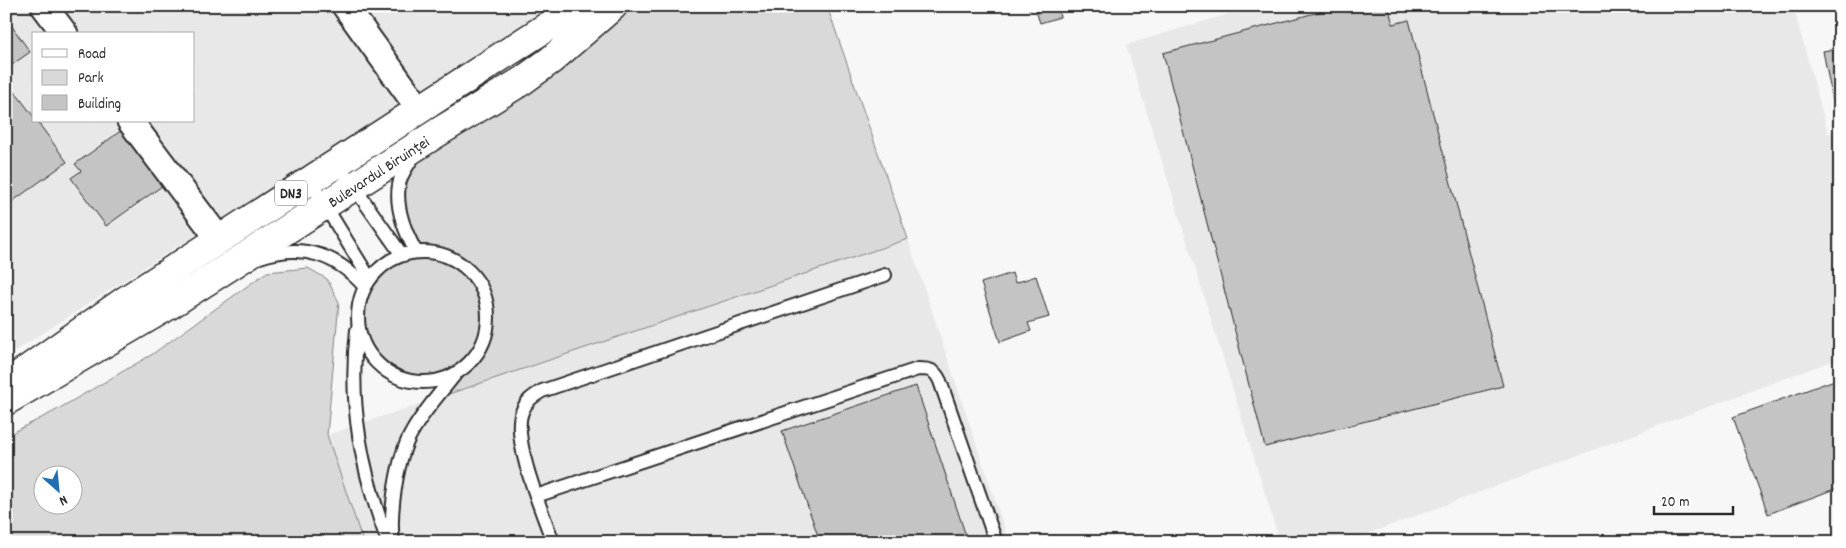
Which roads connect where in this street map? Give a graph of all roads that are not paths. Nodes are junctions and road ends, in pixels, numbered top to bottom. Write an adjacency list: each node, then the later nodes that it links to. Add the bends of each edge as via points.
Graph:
1 (44, 6): 5 (street)
2 (345, 6): 6 (street)
3 (578, 6): 6 (main road, Bulevardul Biruinței / DN3)
4 (613, 6): 8 (main road, Bulevardul Biruinței / DN3, via 522,81)
5 (64, 32)
6 (420, 110): 9 (main road, Bulevardul Biruinței / DN3)
7 (131, 122): 13 (street)
8 (437, 133): 11 (main road, Bulevardul Biruinței / DN3); 14 (lane, via 413,156 398,184 402,222)
9 (337, 163): 10 (main road, Bulevardul Biruinței / DN3); 11 (lane)
10 (310, 181): 12 (lane); 13 (main road, Bulevardul Biruinței / DN3)
11 (353, 188): 12 (main road, Bulevardul Biruinței / DN3); 15 (lane)
12 (325, 206): 16 (main road, Bulevardul Biruinței / DN3); 18 (lane)
13 (219, 239): 21 (main road, Bulevardul Biruinței / DN3)
14 (416, 252): 15 (lane); 20 (lane, via 439,253 460,262 476,278 486,298 489,320 484,342 472,361)
15 (402, 255): 18 (lane, via 384,264)
16 (223, 272): 18 (lane, via 268,254 289,250 326,256); 22 (main road, Bulevardul Biruinței / DN3)
17 (885, 275): 23 (lane, via 542,391 527,400 521,414 520,429 522,449)
18 (367, 283): 19 (lane, via 359,303)
19 (358, 325): 20 (lane, via 363,343 385,371 419,383 437,382); 24 (lane, via 354,360 355,408 362,458)
20 (454, 375): 25 (lane, via 424,412 403,454 395,490)
21 (6, 385)
22 (6, 401)
23 (536, 496): 26 (lane); 27 (lane, via 918,369 929,369 940,381)
24 (388, 542)
25 (393, 542)
26 (553, 542)
27 (996, 542)

